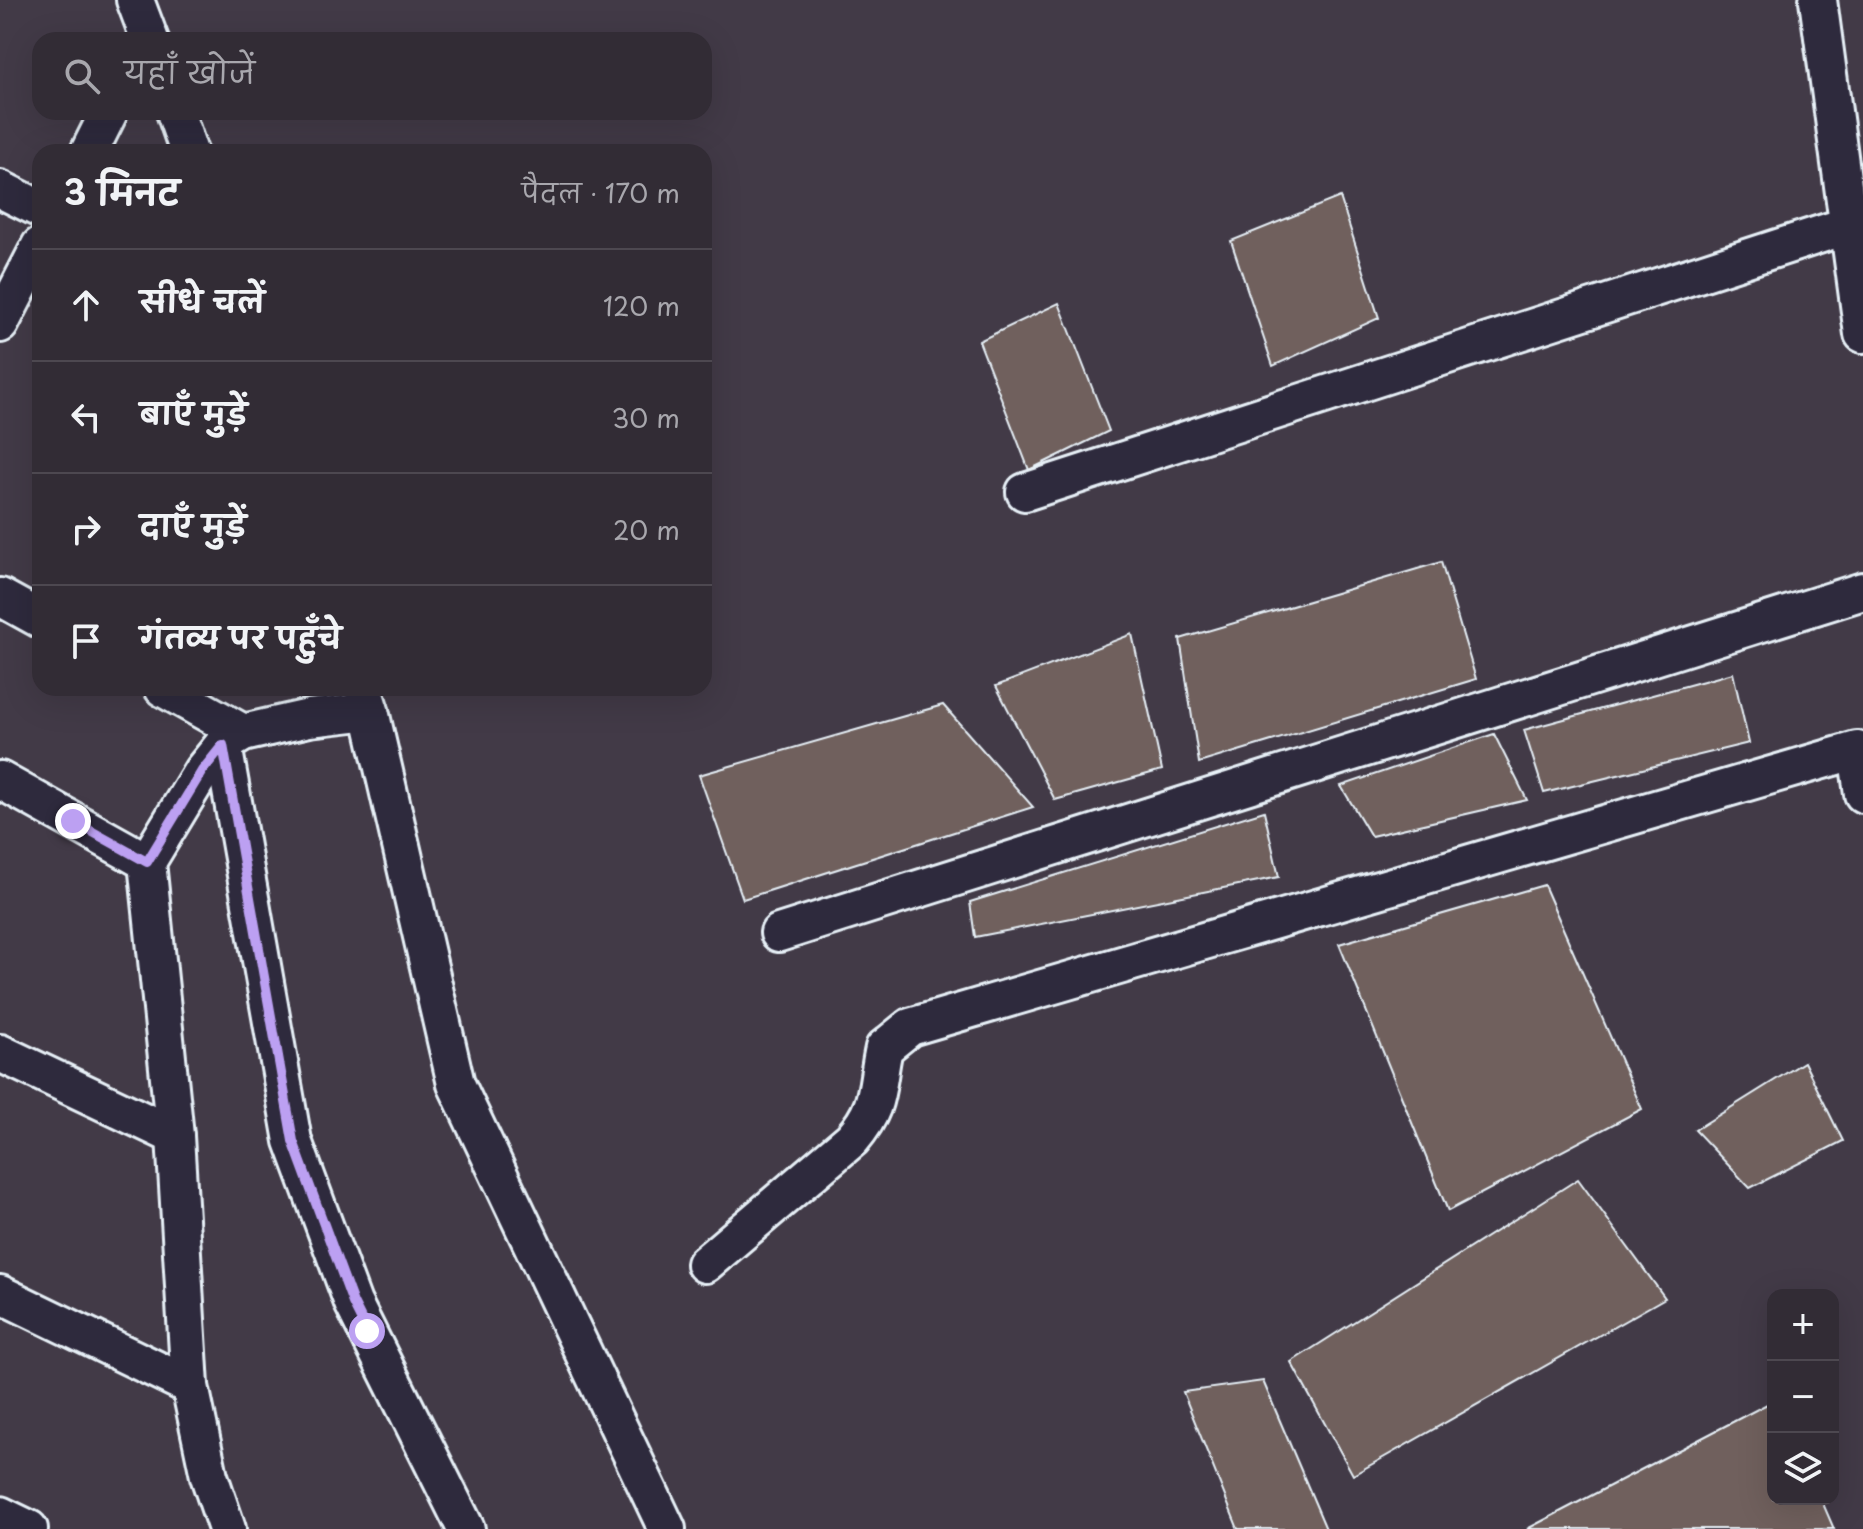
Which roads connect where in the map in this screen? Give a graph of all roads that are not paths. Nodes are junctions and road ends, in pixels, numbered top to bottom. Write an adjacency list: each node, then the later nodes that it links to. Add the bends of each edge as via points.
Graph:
1 (135, 0): 3 (street)
2 (1818, 0): 10 (street)
3 (146, 32)
4 (105, 120): 6 (street)
5 (178, 120): 7 (street)
6 (93, 144)
7 (186, 144)
8 (0, 189): 9 (street)
9 (32, 205)
10 (1849, 225): 13 (street); 14 (street)
11 (32, 262): 12 (street)
12 (0, 324)
13 (1863, 334)
14 (1025, 492)
15 (1863, 591): 25 (street)
16 (0, 597): 17 (street)
17 (32, 615)
18 (174, 696): 20 (street)
19 (367, 699): 20 (street); 35 (street, via 456,1084)
20 (233, 739): 24 (street, via 202,771); 34 (street, via 293,1141 353,1303)
21 (1860, 749): 23 (street); 28 (street, via 910,1027 884,1048 876,1099 852,1139)
22 (0, 780): 24 (street)
23 (1863, 794)
24 (147, 862): 27 (street)
25 (779, 933)
26 (0, 1053): 27 (street)
27 (175, 1136): 30 (street)
28 (705, 1264)
29 (0, 1294): 30 (street)
30 (190, 1386): 33 (street, via 209,1476)
31 (0, 1515): 32 (street)
32 (29, 1529)
33 (227, 1529)
34 (466, 1529)
35 (667, 1529)

